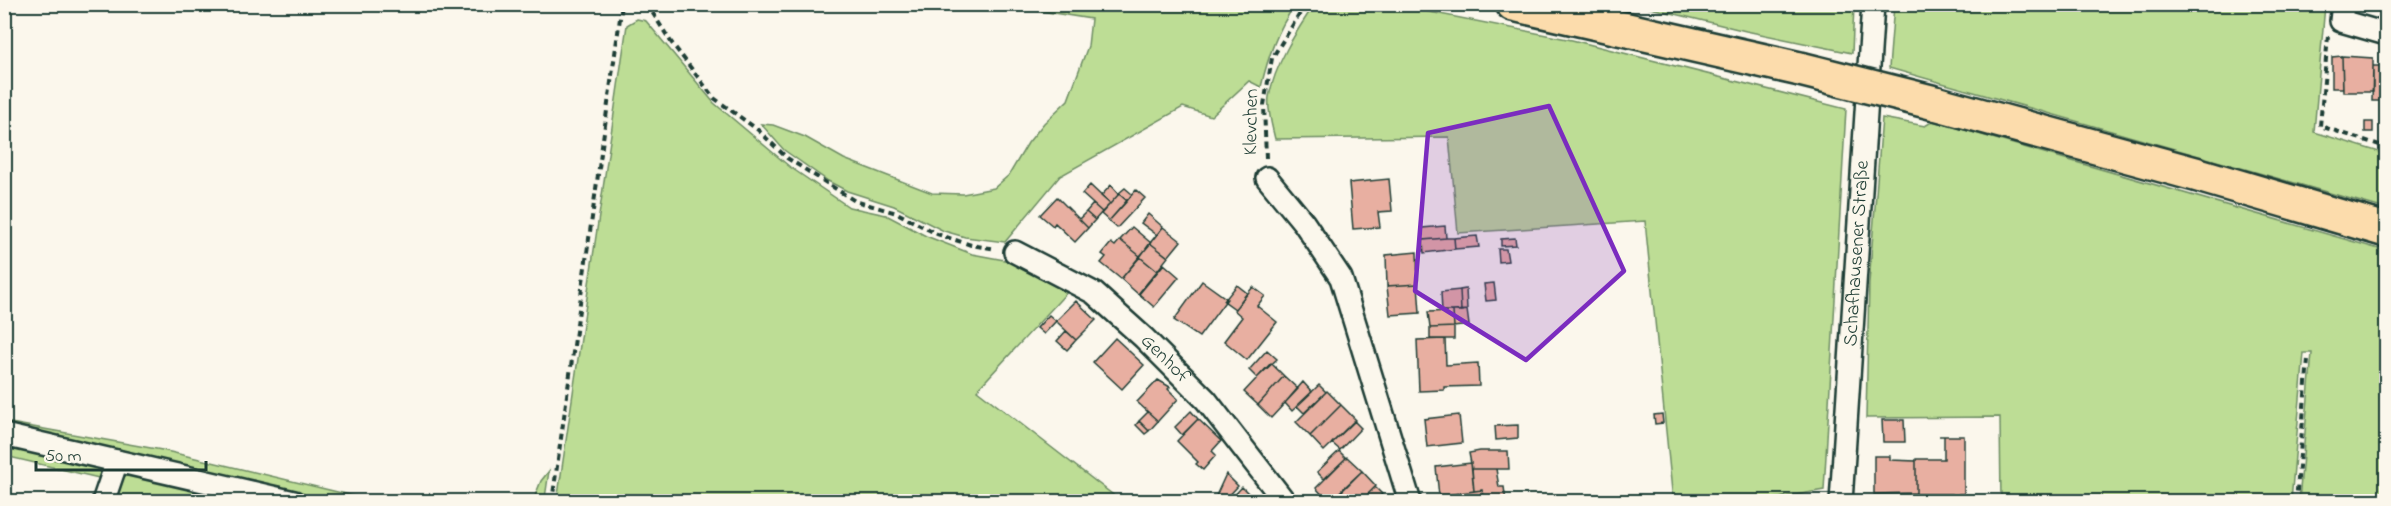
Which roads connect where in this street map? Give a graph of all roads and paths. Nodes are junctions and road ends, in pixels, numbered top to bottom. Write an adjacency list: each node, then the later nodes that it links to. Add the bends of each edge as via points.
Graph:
1 (622, 4): 17 (path)
2 (647, 4): 11 (path, via 714,98 758,130 787,158 855,201 897,213 938,234 971,245)
3 (1306, 4): 9 (path, Klevchen, via 1272,58 1264,105)
4 (1513, 4): 10 (main road, bridge, via 1935,103)
5 (1873, 4): 20 (street, Schafhausener Straße)
6 (2338, 17): 7 (street); 8 (path, via 2320,126)
7 (2386, 34)
8 (2386, 147)
9 (1267, 178): 19 (street, via 1341,278)
10 (2386, 230)
11 (1015, 252): 18 (street, Genhof, via 1094,293 1144,338 1206,400)
12 (2308, 359): 21 (path)
13 (4, 435): 14 (street)
14 (117, 461): 15 (street); 16 (street)
15 (103, 501)
16 (294, 501)
17 (552, 501)
18 (1285, 501)
19 (1410, 501)
20 (1841, 501)
21 (2296, 501)

